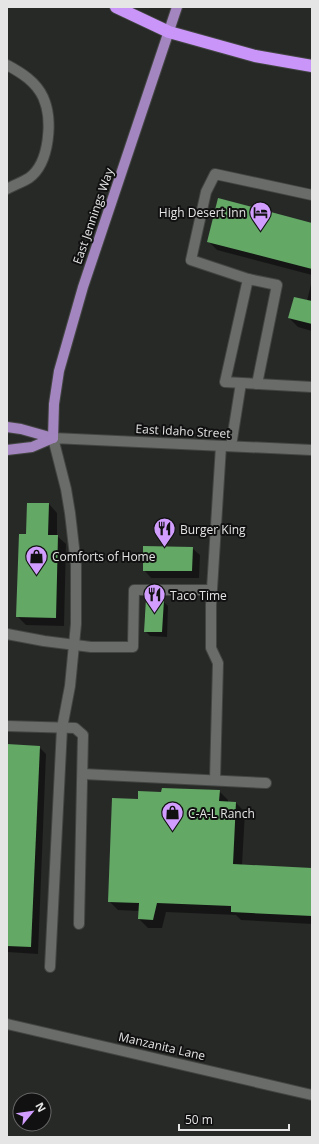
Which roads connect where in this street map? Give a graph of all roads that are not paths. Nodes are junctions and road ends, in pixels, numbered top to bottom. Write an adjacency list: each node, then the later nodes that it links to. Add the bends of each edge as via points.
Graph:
1 (116, 7): 3 (highway)
2 (177, 7): 3 (main road, East Jennings Way)
3 (169, 32): 5 (highway, via 255,56); 13 (main road, East Jennings Way, via 65,348 55,398)
4 (7, 65): 6 (street, via 31,80 43,97 48,121 46,152 38,167 30,177)
5 (312, 66)
6 (7, 189)
7 (312, 195): 8 (street, via 215,174 206,192 191,260)
8 (248, 279): 9 (street, via 224,382); 10 (street, via 277,285)
9 (241, 382): 10 (street); 14 (street)
10 (257, 384): 11 (street)
11 (312, 387)
12 (7, 427): 13 (main road, East Idaho Street)
13 (53, 438): 14 (street, East Idaho Street); 15 (main road, East Idaho Street, via 32,447); 19 (street, via 68,501 76,565)
14 (226, 446): 16 (street, East Idaho Street); 17 (street)
15 (7, 450)
16 (312, 450)
17 (212, 590): 19 (street, via 134,590 132,647); 23 (street, via 211,648 218,663)
18 (7, 634): 19 (street)
19 (74, 645): 21 (street)
20 (7, 726): 21 (street)
21 (62, 728): 22 (street, via 75,728 83,735); 26 (street)
22 (82, 774): 23 (street); 25 (street)
23 (215, 780): 24 (street)
24 (266, 783)
25 (80, 924)
26 (50, 967)
27 (7, 1024): 28 (street, Manzanita Lane)
28 (312, 1095)

